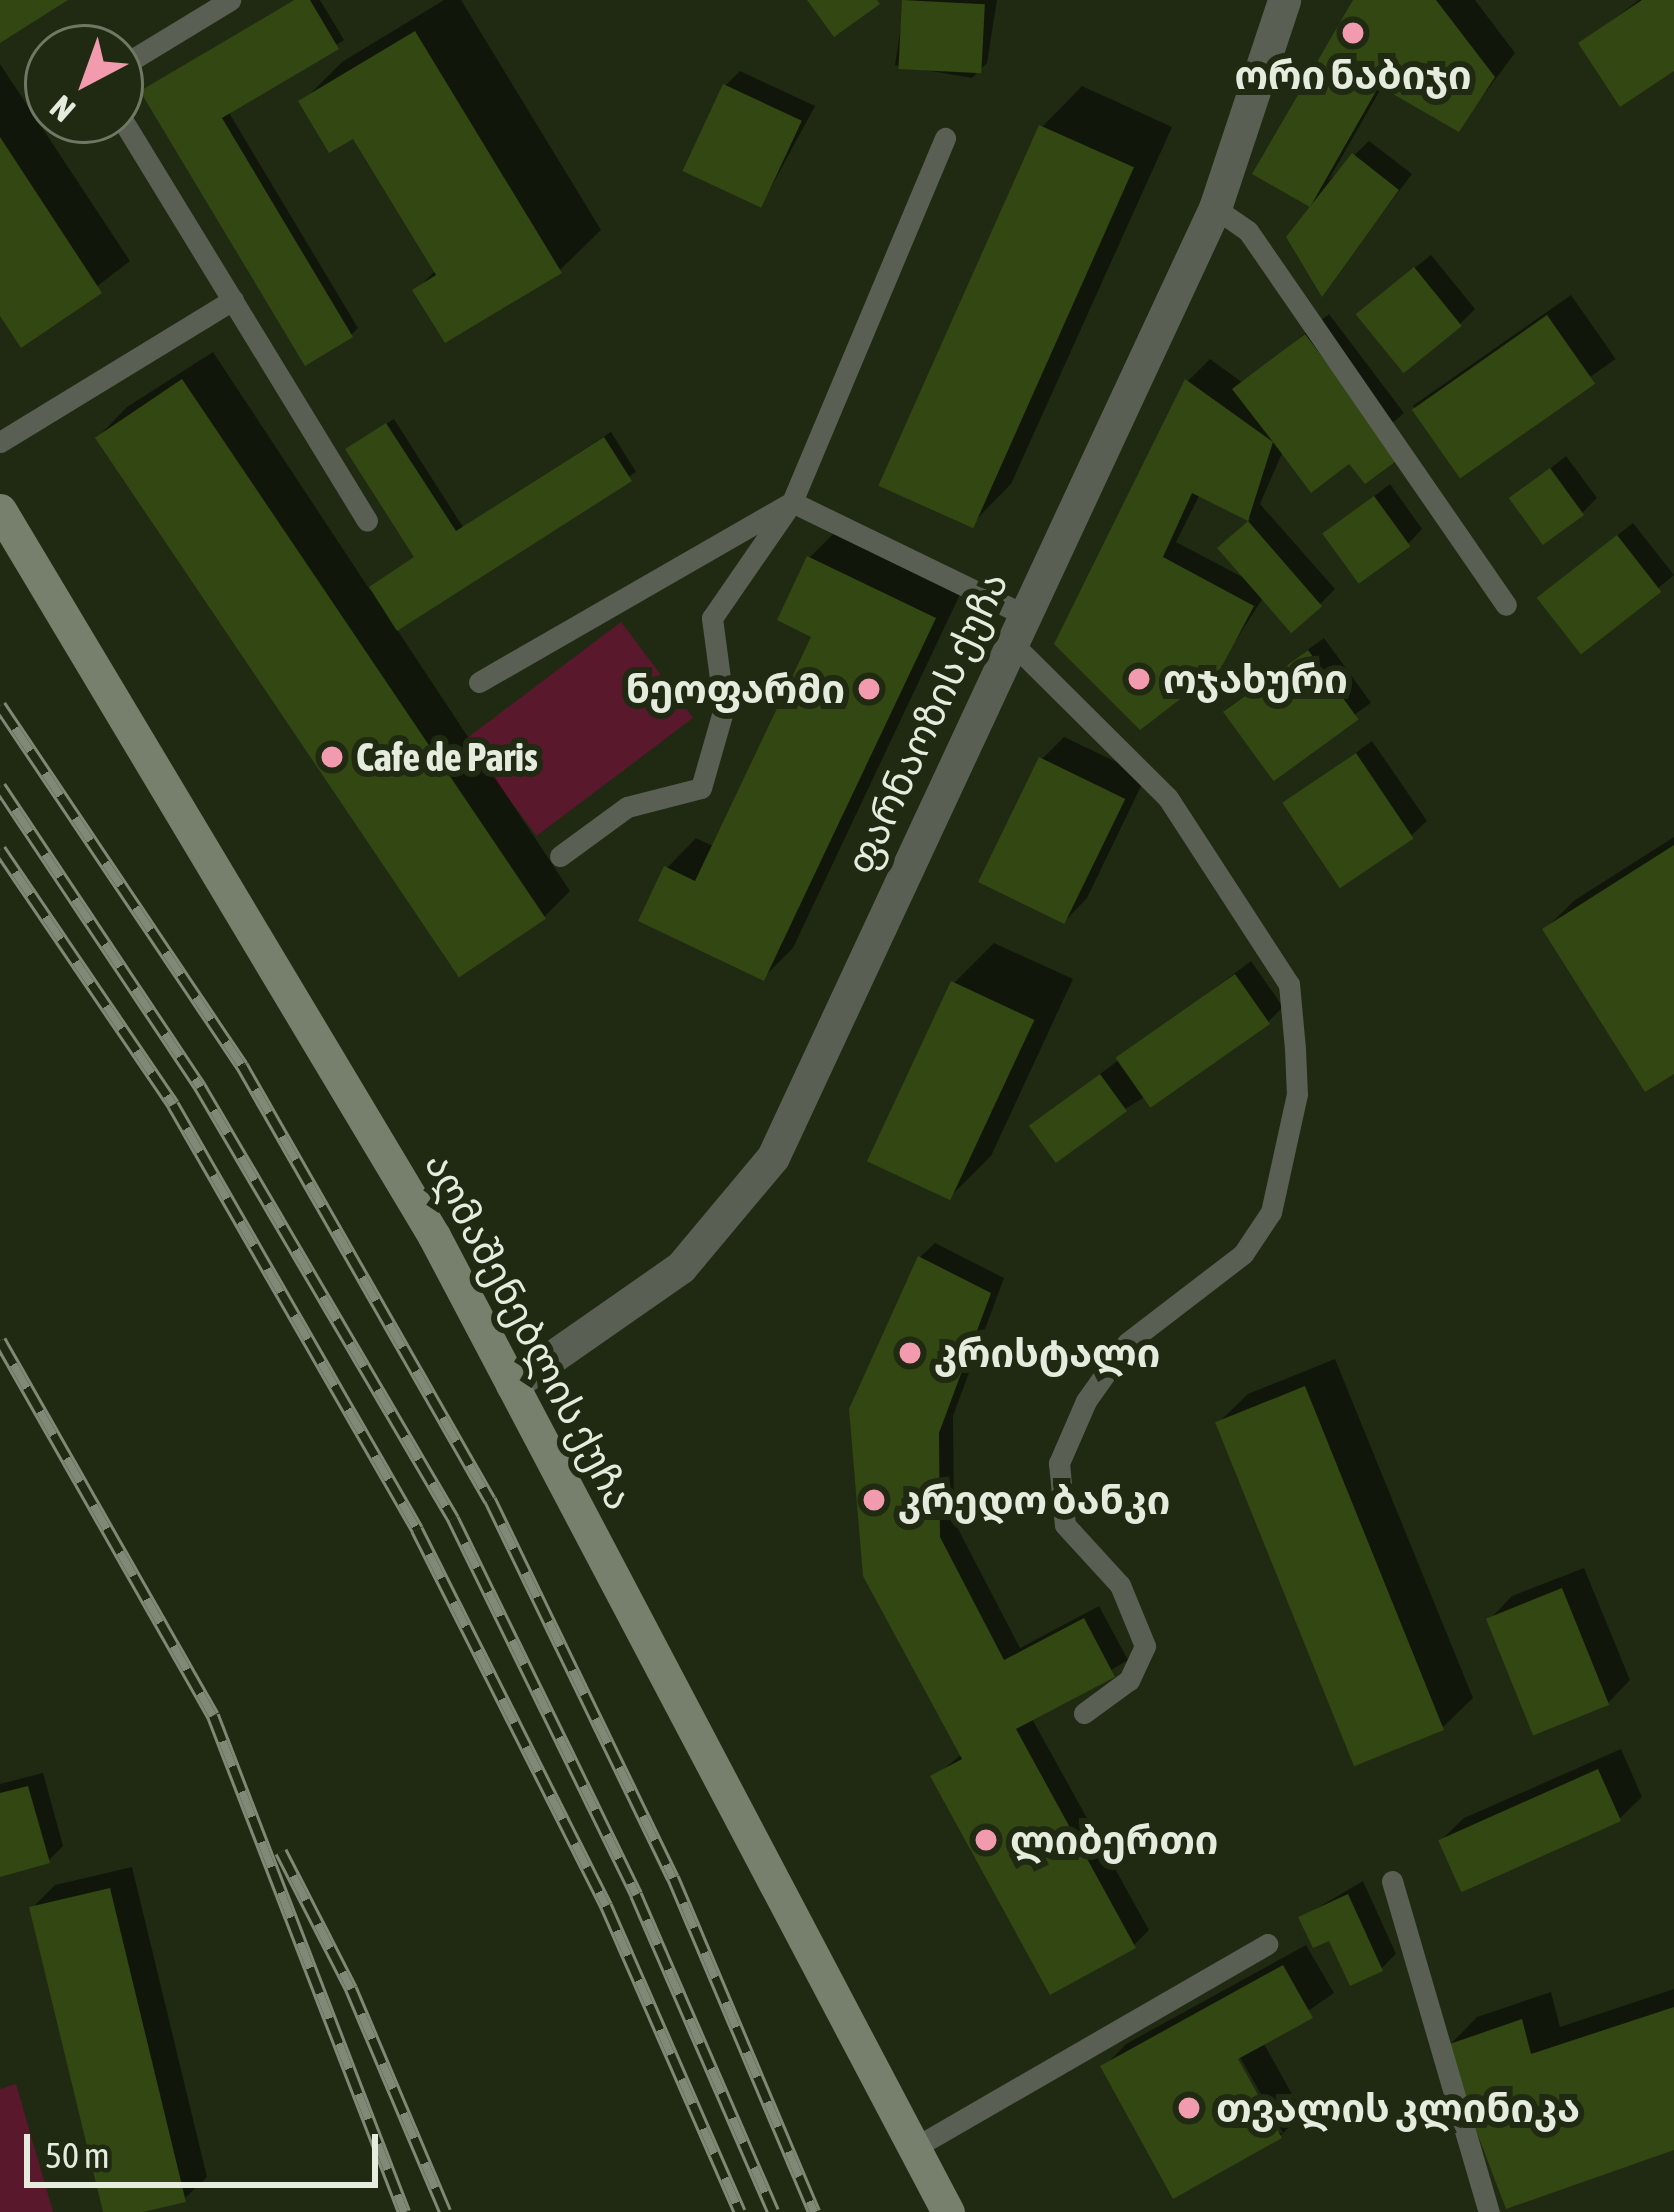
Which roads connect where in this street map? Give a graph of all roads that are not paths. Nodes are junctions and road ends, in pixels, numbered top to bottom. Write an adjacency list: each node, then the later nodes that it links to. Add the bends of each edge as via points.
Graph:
1 (230, 0): 3 (lane)
2 (1284, 0): 6 (street, ფარნაოზის ქუჩა)
3 (144, 52)
4 (945, 138): 9 (lane)
5 (137, 144): 7 (lane)
6 (1215, 208): 12 (lane, via 1248,231); 13 (street, ფარნაოზის ქუჩა)
7 (233, 300): 8 (lane); 11 (lane)
8 (0, 442)
9 (792, 502): 13 (lane); 14 (lane); 15 (lane, via 712,618 724,708 700,788 627,807)
10 (0, 510): 16 (main road, აღმაშენებლის ქუჩა, via 434,1236)
11 (367, 521)
12 (1506, 605)
13 (1017, 628): 16 (street, ფარნაოზის ქუჩა, via 773,1157 681,1267); 17 (lane, via 1168,799 1289,984 1295,1049 1297,1094 1271,1212 1243,1254 1127,1343 1086,1401 1059,1463 1065,1525 1120,1586 1145,1646 1129,1680)
14 (478, 682)
15 (560, 856)
16 (512, 1384): 20 (main road, აღმაშენებლის ქუჩა)
17 (1084, 1713)
18 (1392, 1881): 22 (lane)
19 (1267, 1944): 20 (lane)
20 (914, 2148): 21 (main road, აღმაშენებლის ქუჩა)
21 (948, 2212)
22 (1490, 2212)

